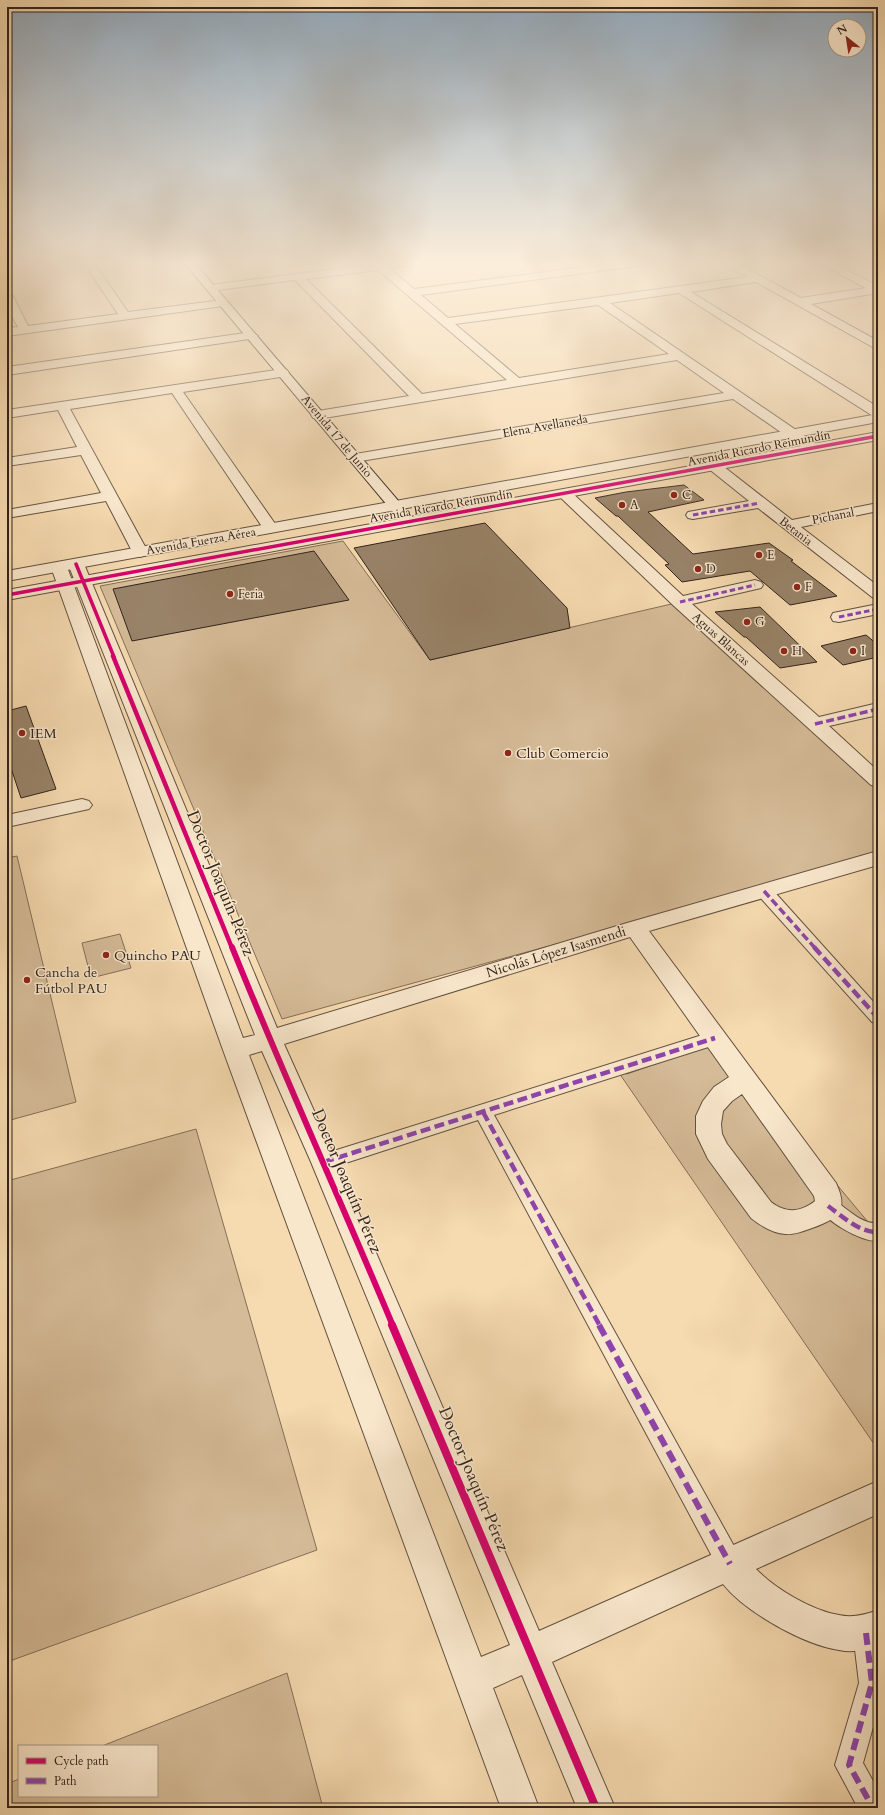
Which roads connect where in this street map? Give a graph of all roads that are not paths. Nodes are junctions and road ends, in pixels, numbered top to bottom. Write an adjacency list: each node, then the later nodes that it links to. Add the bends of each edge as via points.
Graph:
1 (191, 345): 8 (street)
2 (259, 345): 9 (street, Avenida 17 de Junio)
3 (365, 345): 13 (street)
4 (473, 345): 10 (street)
5 (663, 345): 7 (street)
6 (769, 345): 15 (street)
7 (679, 356): 10 (street); 12 (street)
8 (7, 371)
9 (283, 373): 11 (street); 17 (street, Avenida 17 de Junio)
10 (516, 382): 13 (street)
11 (175, 389): 14 (street); 35 (street)
12 (734, 394): 19 (street); 23 (street, Elena Avellaneda)
13 (418, 398): 17 (street)
14 (62, 406): 16 (street); 22 (street)
15 (878, 413)
16 (7, 414)
17 (318, 415): 23 (street, Avenida 17 de Junio)
18 (878, 418): 19 (street, Avenida Ricardo Reimundín)
19 (793, 433): 21 (street); 29 (street, Avenida Ricardo Reimundín)
20 (878, 436): 21 (street, Avenida Ricardo Reimundín)
21 (813, 448): 25 (street, Avenida Ricardo Reimundín)
22 (85, 450): 24 (street); 27 (street)
23 (355, 458): 29 (street, Avenida 17 de Junio)
24 (7, 462)
25 (714, 466): 26 (street, Avenida Ricardo Reimundín); 28 (street, Betania)
26 (565, 494): 33 (street, Avenida Ricardo Reimundín); 42 (street, Aguas Blancas)
27 (111, 496): 31 (street); 36 (street)
28 (760, 503): 32 (street); 34 (street, Betania)
29 (395, 505): 33 (street, Avenida 17 de Junio); 35 (street, Avenida Fuerza Aérea)
30 (878, 507): 34 (street, Pichanal)
31 (7, 514)
32 (693, 515)
33 (408, 522): 37 (street, Avenida Ricardo Reimundín)
34 (788, 525): 40 (street, Betania)
35 (270, 528): 36 (street, Avenida Fuerza Aérea)
36 (140, 552): 37 (street, Avenida Fuerza Aérea)
37 (70, 574): 38 (street, Avenida Fuerza Aérea); 41 (street, Avenida Ricardo Reimundín); 55 (street, Doctor Joaquín Pérez); 56 (street)
38 (7, 576)
39 (755, 585): 42 (street)
40 (878, 594)
41 (7, 595)
42 (680, 602): 46 (street, Aguas Blancas)
43 (878, 608): 44 (street)
44 (839, 617)
45 (878, 709): 46 (street)
46 (815, 724): 47 (street, Aguas Blancas)
47 (878, 781)
48 (82, 805): 49 (street)
49 (7, 821)
50 (878, 858): 51 (street, Nicolás López Isasmendi)
51 (764, 891): 52 (street, Nicolás López Isasmendi); 53 (street)
52 (635, 928): 54 (street); 55 (street, Nicolás López Isasmendi)
53 (878, 1018)
54 (715, 1038): 57 (street); 58 (street)
55 (269, 1039): 56 (street, Nicolás López Isasmendi); 59 (street, Doctor Joaquín Pérez)
56 (235, 1050): 66 (street)
57 (745, 1080): 60 (street, via 826,1191); 60 (street, via 719,1096 712,1107 708,1120 709,1134 714,1146 761,1210 770,1218 796,1223 816,1215)
58 (483, 1112): 59 (street); 63 (street)
59 (324, 1162): 65 (street, Doctor Joaquín Pérez)
60 (828, 1206): 61 (street, via 860,1228)
61 (878, 1232)
62 (878, 1497): 63 (street)
63 (730, 1564): 64 (street, via 739,1578 756,1593 820,1628 840,1634); 65 (street)
64 (872, 1630): 69 (street, via 872,1683 849,1765)
65 (532, 1652): 66 (street); 68 (street, Doctor Joaquín Pérez)
66 (471, 1680): 67 (street)
67 (520, 1808)
68 (596, 1808)
69 (873, 1808)

